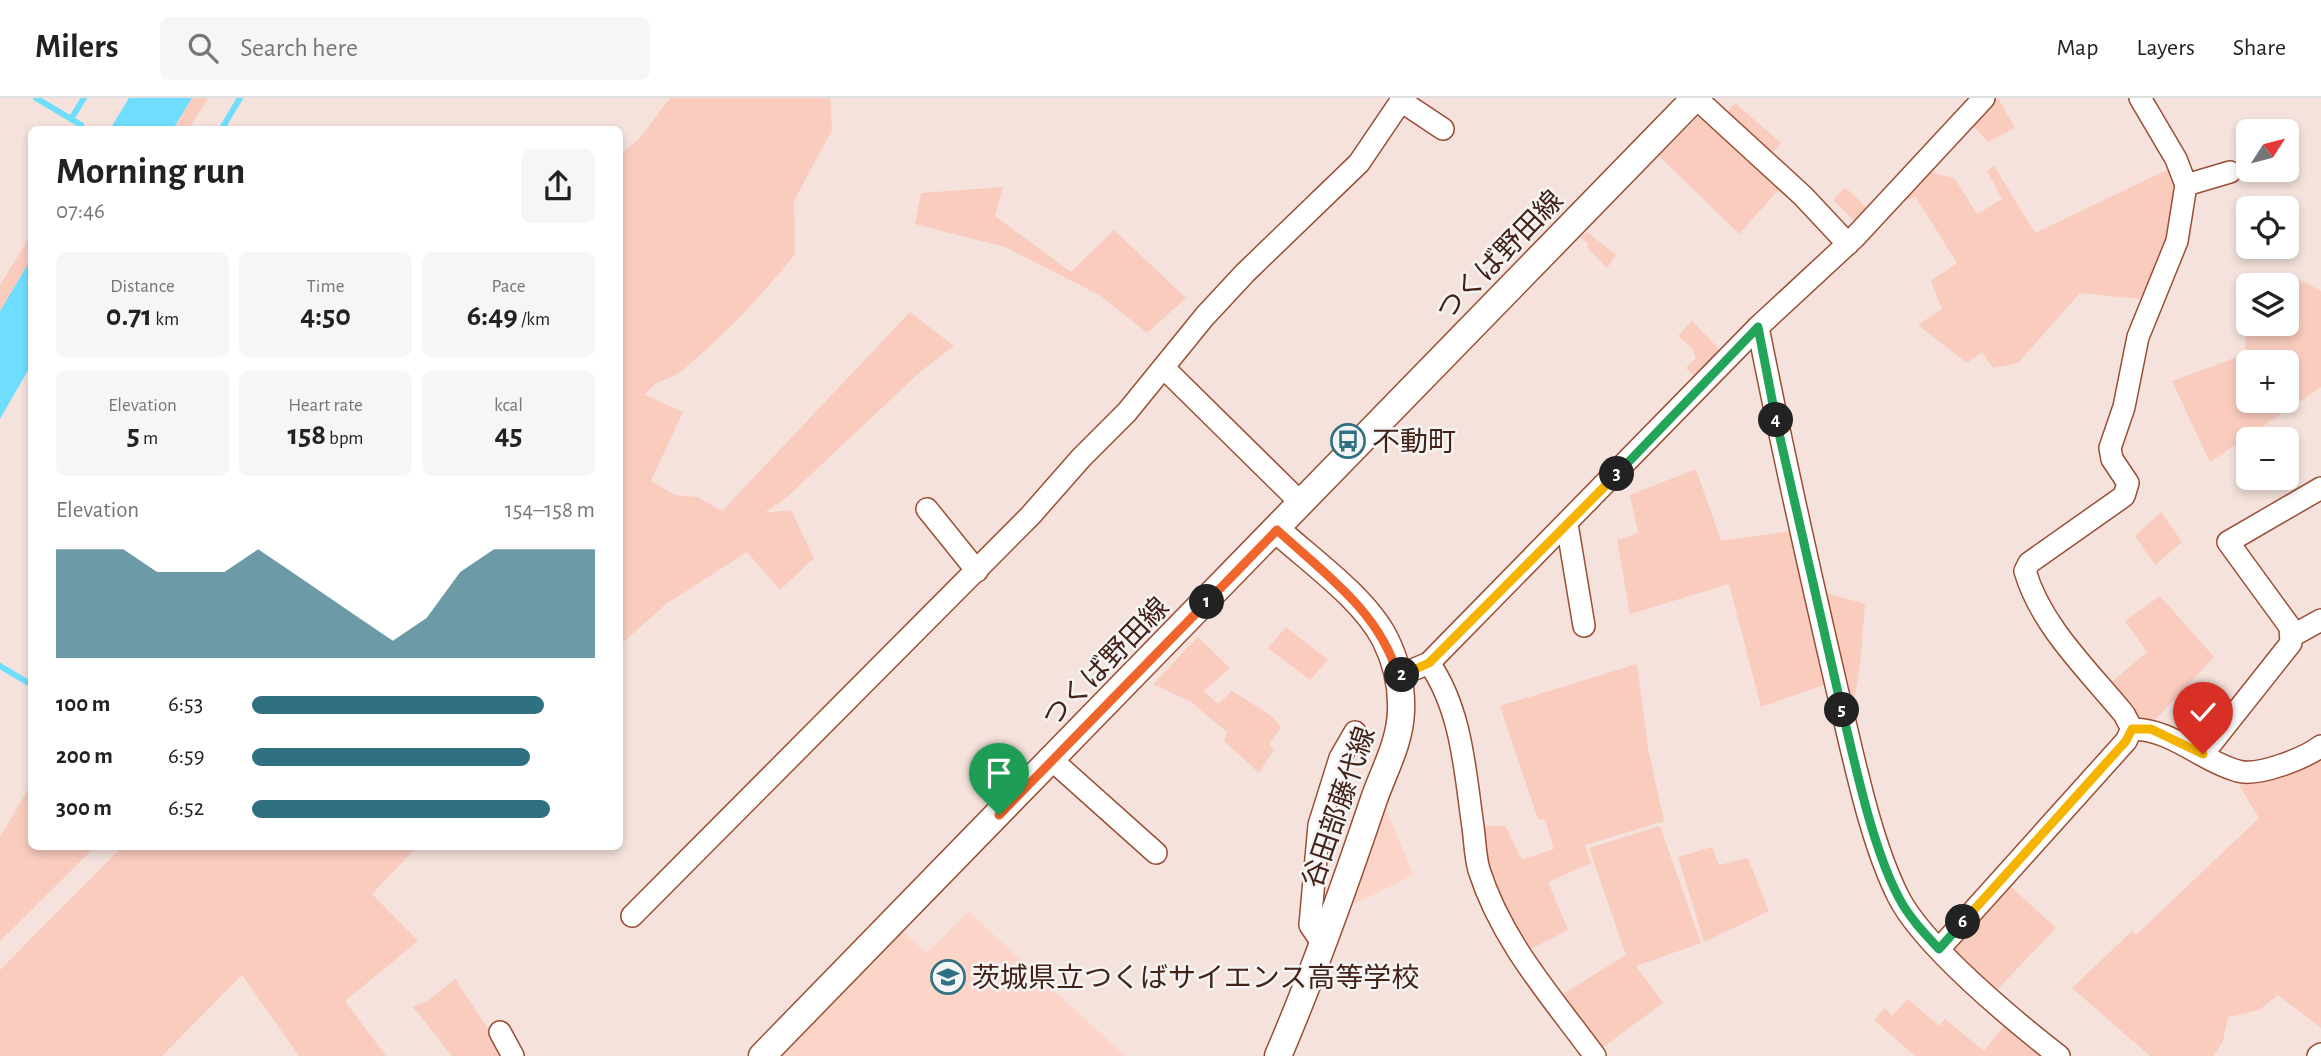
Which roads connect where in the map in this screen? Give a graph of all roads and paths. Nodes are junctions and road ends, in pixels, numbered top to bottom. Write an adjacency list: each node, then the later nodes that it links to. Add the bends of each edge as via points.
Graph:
1 (1696, 98): 8 (street, via 1803,196); 12 (main road, つくば野田線)
2 (1984, 98): 8 (street)
3 (2140, 98): 7 (street)
4 (1406, 100): 5 (street); 10 (street, via 1359,163 1245,273)
5 (1443, 129)
6 (2230, 172): 7 (street)
7 (2186, 185): 22 (street, via 2177,241 2138,337 2110,449 2128,483 2124,496 2029,563 2025,571 2044,616)
8 (1847, 244): 9 (street)
9 (1758, 327): 14 (street); 30 (street, via 1793,502 1881,854 1899,898)
10 (1164, 368): 12 (street); 16 (street)
11 (2321, 488): 19 (street, via 2228,542)
12 (1302, 504): 15 (main road, つくば野田線)
13 (927, 509): 16 (street)
14 (1567, 524): 18 (street); 20 (street)
15 (1277, 530): 21 (main road, 谷田部藤代線, via 1371,619 1384,637); 26 (main road, つくば野田線)
16 (977, 571): 28 (street)
17 (2321, 621): 19 (street)
18 (1584, 626)
19 (2292, 636): 25 (street)
20 (1429, 663): 21 (street); 35 (street, via 1446,690 1457,726 1479,867 1492,903 1522,962)
21 (1398, 676): 29 (main road, 谷田部藤代線, via 1401,712 1395,742)
22 (2132, 729): 25 (street, via 2151,729); 30 (street)
23 (1355, 732): 29 (street, via 1340,758 1319,825 1310,925)
24 (2321, 746): 25 (street, via 2309,755 2270,768 2240,772)
25 (2203, 754)
26 (1052, 760): 27 (street); 33 (main road, つくば野田線)
27 (1156, 853)
28 (632, 916)
29 (1324, 946): 34 (main road, 谷田部藤代線)
30 (1939, 949): 36 (street)
31 (500, 1032): 32 (street)
32 (513, 1056)
33 (762, 1056)
34 (1278, 1056)
35 (1595, 1056)
36 (2059, 1056)

